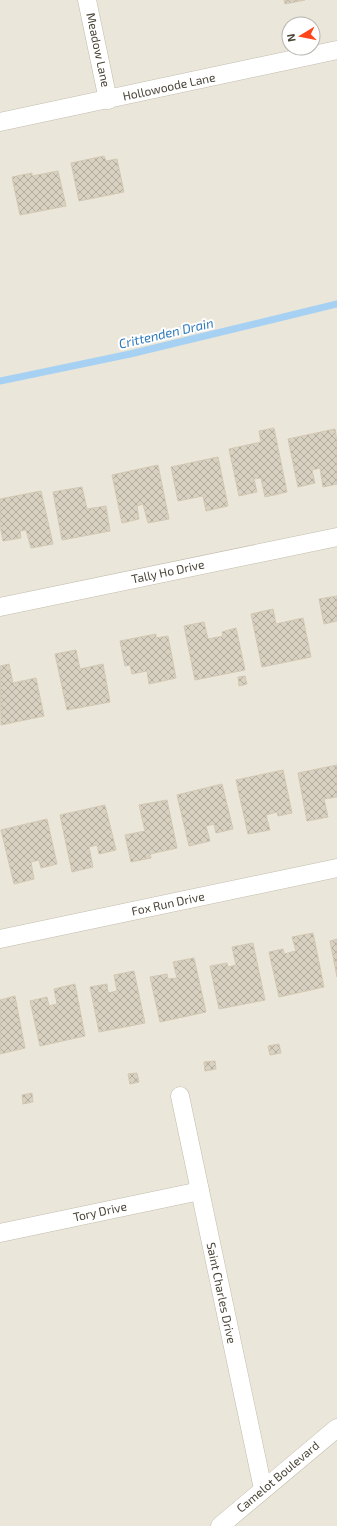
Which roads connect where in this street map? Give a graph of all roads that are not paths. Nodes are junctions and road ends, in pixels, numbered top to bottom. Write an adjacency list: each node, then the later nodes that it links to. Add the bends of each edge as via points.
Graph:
1 (87, 0): 3 (street, Meadow Lane)
2 (337, 50): 3 (street, Hollowoode Lane)
3 (108, 100): 4 (street, Hollowoode Lane)
4 (0, 122)
5 (337, 536): 6 (street, Tally Ho Drive)
6 (0, 607)
7 (337, 868): 8 (street, Fox Run Drive)
8 (0, 939)
9 (180, 1096): 10 (street, Saint Charles Drive)
10 (200, 1191): 11 (street, Tory Drive); 13 (street, Saint Charles Drive)
11 (0, 1233)
12 (337, 1428): 13 (street, Camelot Boulevard)
13 (263, 1489): 14 (street, Camelot Boulevard)
14 (220, 1526)

